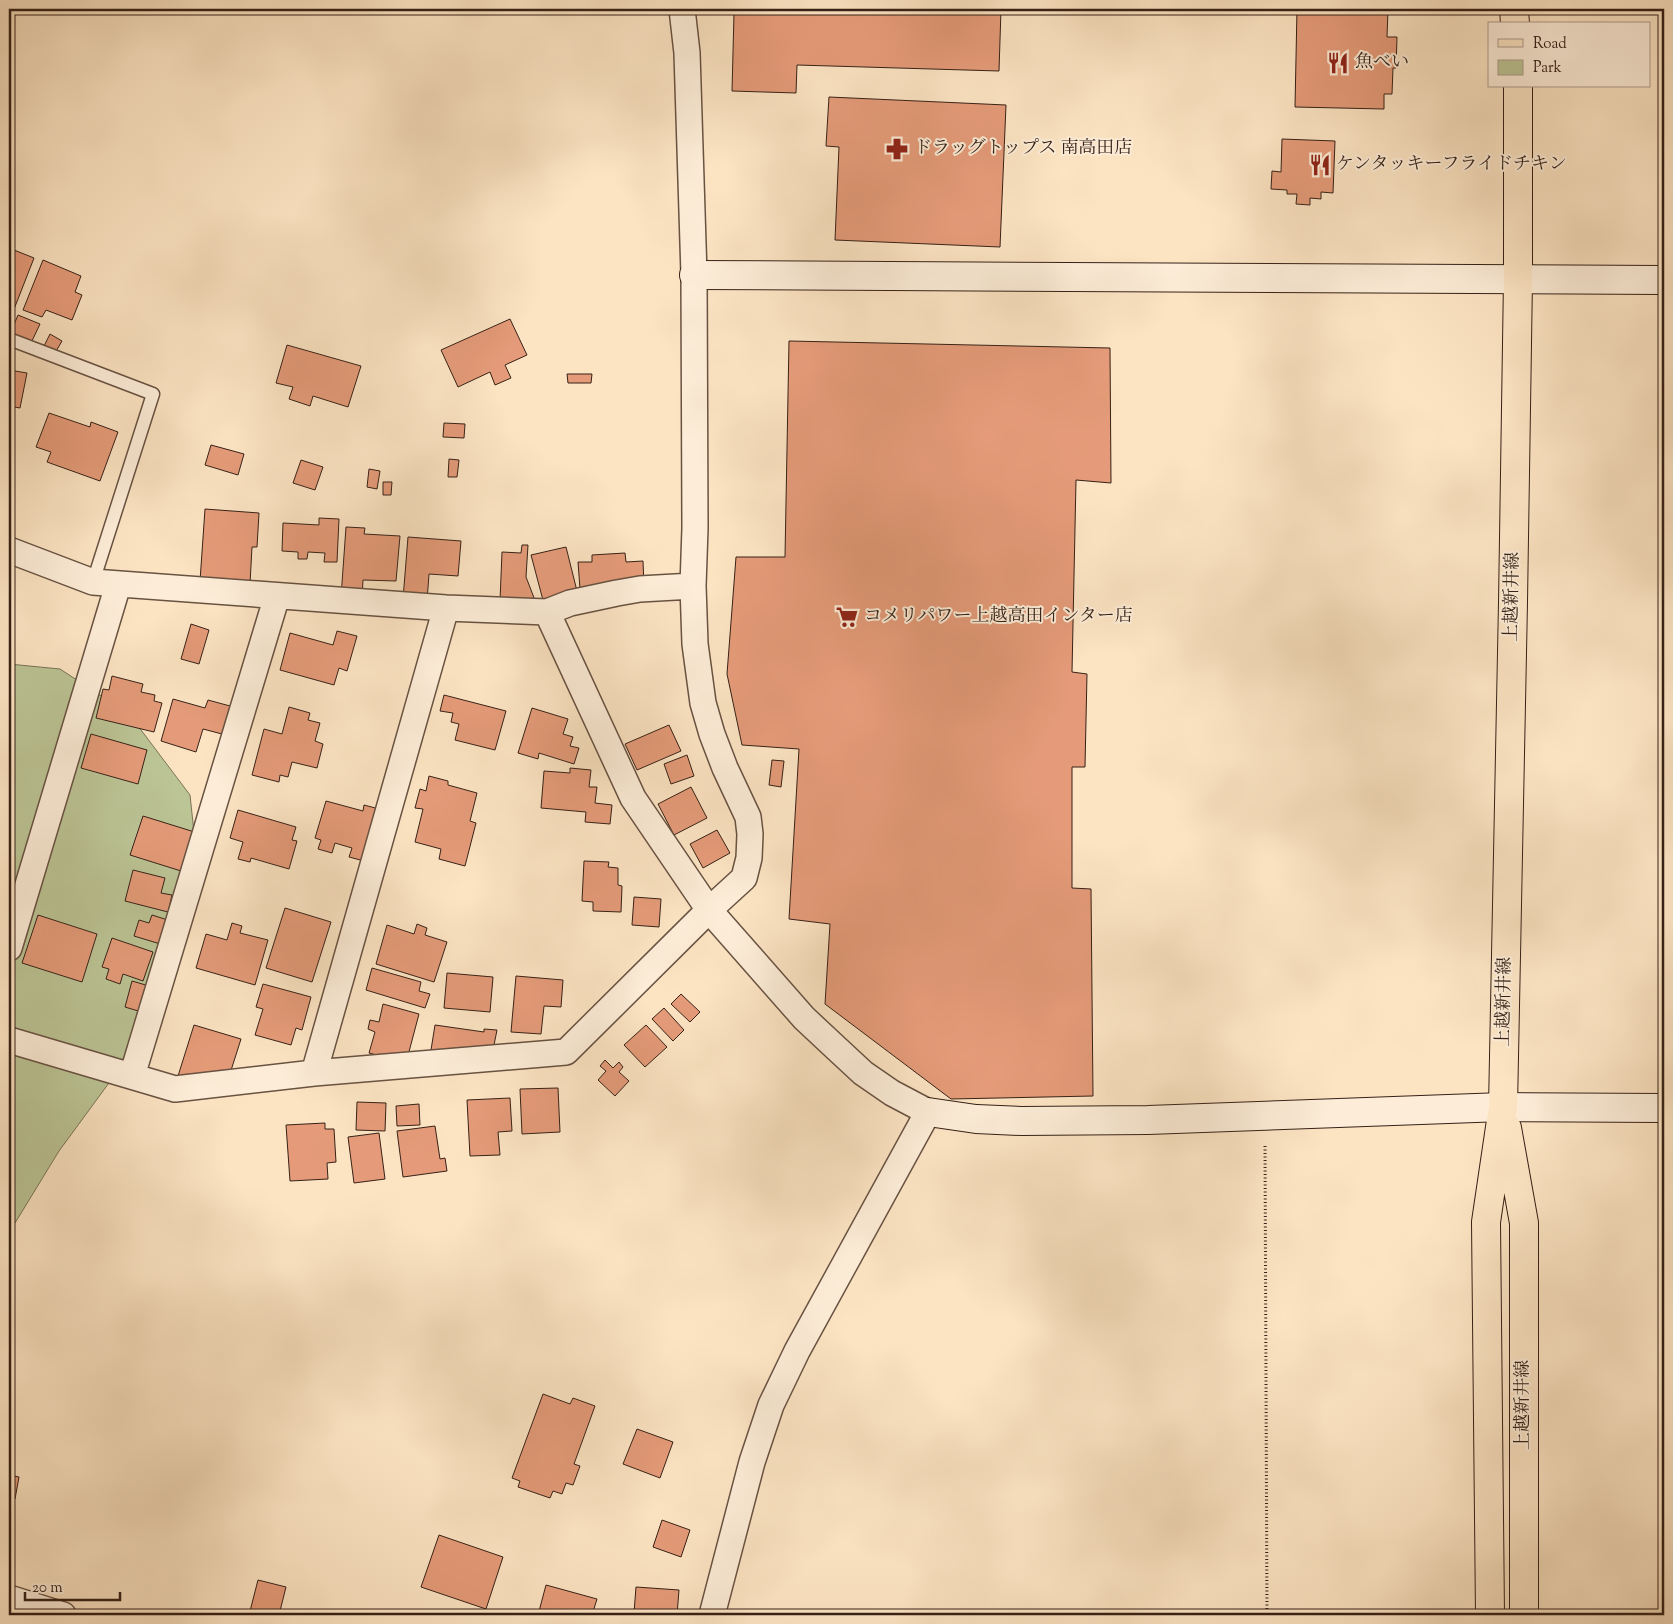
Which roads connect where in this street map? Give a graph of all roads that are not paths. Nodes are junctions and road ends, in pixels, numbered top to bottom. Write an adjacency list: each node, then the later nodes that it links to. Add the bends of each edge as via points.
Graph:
1 (682, 9): 5 (street, via 687,53)
2 (1514, 9): 3 (main road)
3 (1515, 22)
4 (1518, 88): 6 (main road, 上越新井線)
5 (694, 275): 6 (street); 12 (street)
6 (1518, 279): 7 (street); 21 (main road, 上越新井線)
7 (1664, 280)
8 (9, 339): 10 (lane, via 152,394)
9 (9, 550): 10 (street)
10 (93, 582): 11 (street)
11 (118, 585): 13 (street); 17 (street)
12 (693, 586): 15 (street, via 617,593 570,603); 16 (street, via 695,644 703,703 712,734 748,817 750,834 744,878)
13 (278, 596): 14 (street); 20 (street)
14 (446, 608): 15 (street); 19 (street)
15 (547, 612): 16 (street, via 633,798)
16 (709, 910): 19 (street, via 566,1052); 23 (street, via 804,1018 863,1073)
17 (9, 948)
18 (9, 1040): 20 (street)
19 (314, 1073): 20 (street, via 175,1089)
20 (132, 1076)
21 (1503, 1107): 22 (street); 23 (street, via 1148,1120 1021,1121); 27 (main road, 上越新井線, via 1486,1222); 28 (main road, 上越新井線, via 1524,1222)
22 (1664, 1108)
23 (928, 1112): 26 (street, via 797,1351 771,1405 752,1462)
24 (9, 1598): 25 (street)
25 (63, 1615)
26 (712, 1615)
27 (1490, 1615)
28 (1524, 1615)

